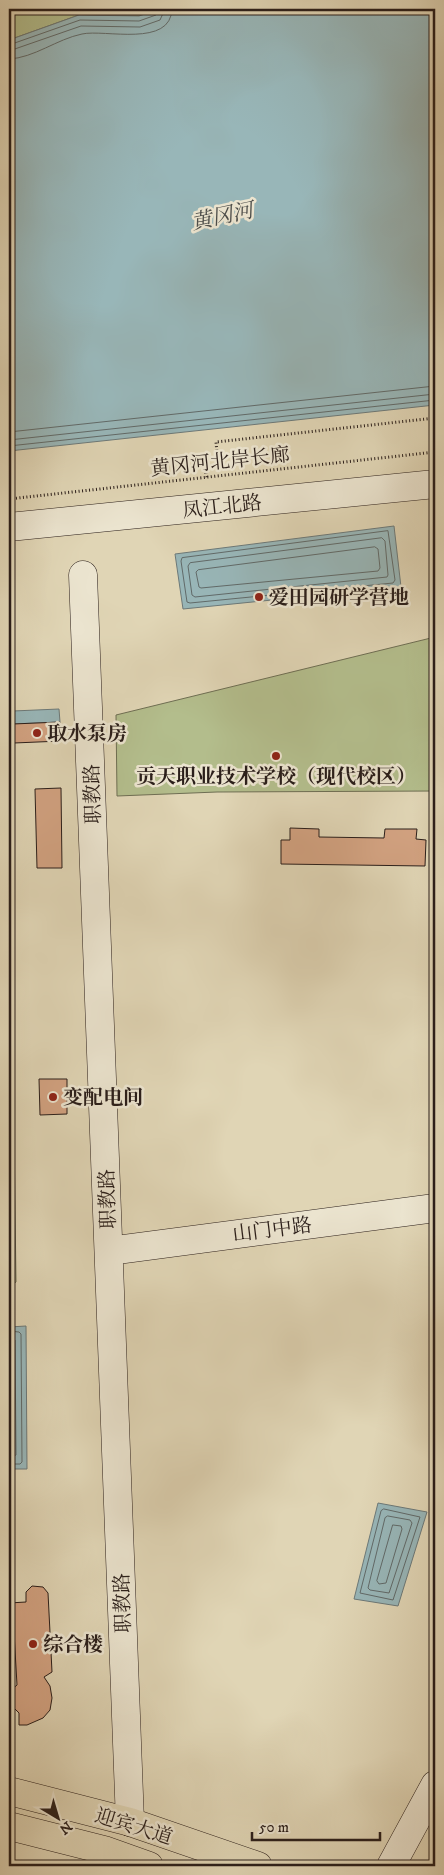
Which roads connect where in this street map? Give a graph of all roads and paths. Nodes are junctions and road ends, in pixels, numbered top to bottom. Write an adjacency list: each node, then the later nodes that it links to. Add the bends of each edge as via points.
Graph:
1 (435, 418): 3 (path, via 216,442 218,464 205,470)
2 (435, 452): 3 (path, 黄冈河北岸长廊)
3 (207, 477): 5 (path, 黄冈河北岸长廊)
4 (435, 484): 6 (street, 凤江北路)
5 (9, 499)
6 (9, 527)
7 (84, 575): 9 (street, 职教路)
8 (435, 1208): 9 (street, 山门中路)
9 (108, 1250): 12 (street, 职教路)
10 (435, 1785): 16 (street)
11 (9, 1791): 12 (main road, 迎宾大道)
12 (130, 1822): 14 (main road, 迎宾大道)
13 (9, 1826): 15 (main road, 迎宾大道, via 104,1850)
14 (245, 1864)
15 (149, 1866)
16 (391, 1866)

